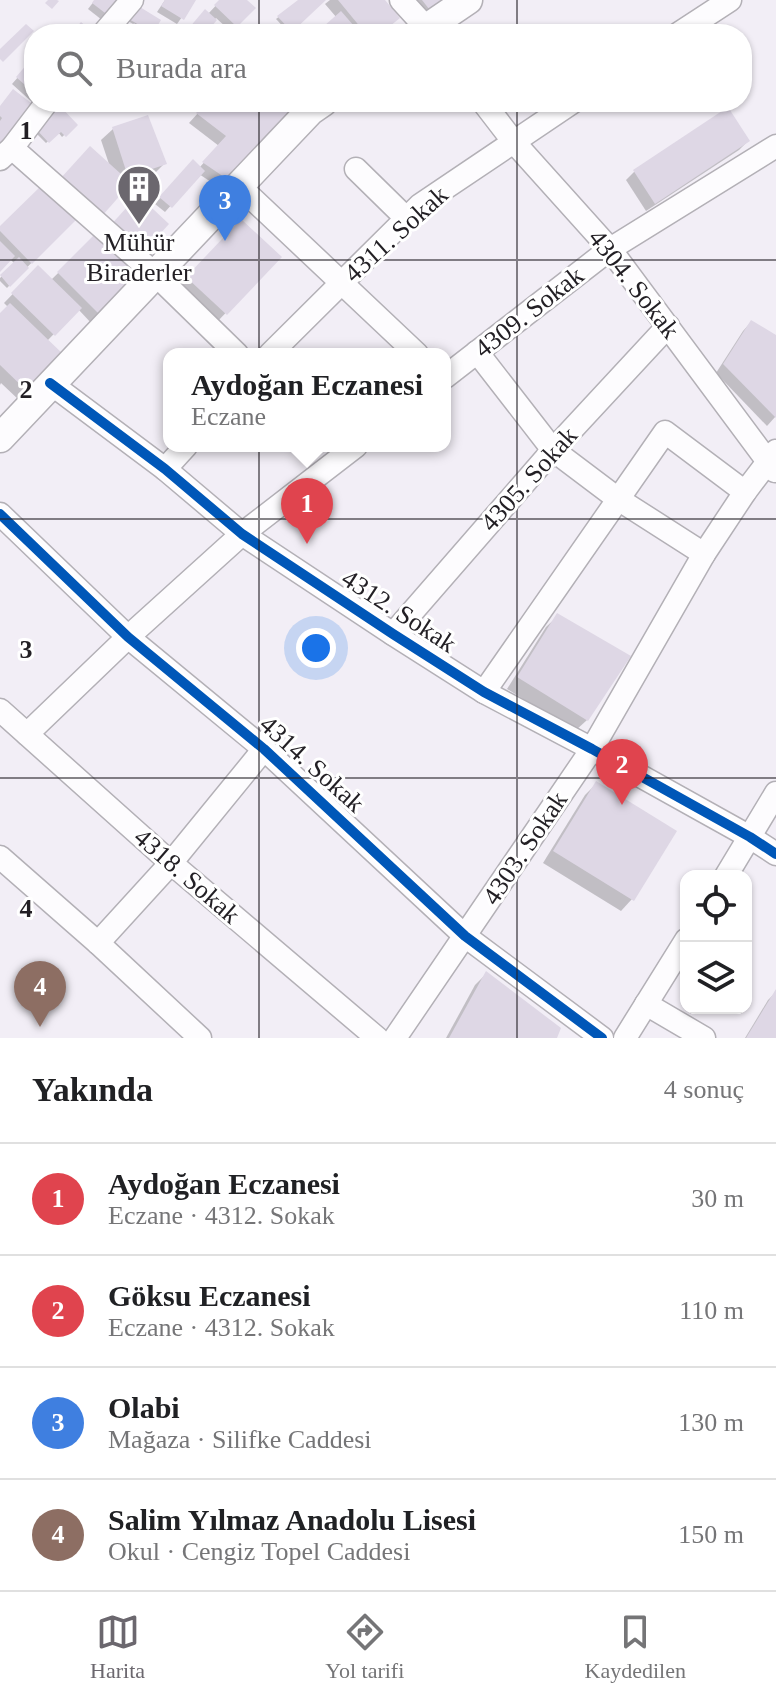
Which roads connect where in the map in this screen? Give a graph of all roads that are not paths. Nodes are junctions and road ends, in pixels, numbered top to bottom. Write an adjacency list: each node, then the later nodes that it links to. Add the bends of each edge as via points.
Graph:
1 (132, 0): 5 (street)
2 (401, 0): 6 (street)
3 (468, 0): 7 (street)
4 (730, 0): 8 (street)
5 (112, 24)
6 (420, 24)
7 (436, 24)
8 (693, 24)
9 (39, 112): 15 (street)
10 (309, 112): 17 (street)
11 (491, 112): 13 (street, 4304. Sokak)
12 (558, 112): 13 (street, 4311. Sokak)
13 (513, 141): 18 (street, 4311. Sokak); 19 (street, 4304. Sokak)
14 (776, 146): 19 (street, 4309. Sokak)
15 (6, 153): 20 (street)
16 (356, 169): 18 (street)
17 (239, 186): 20 (street); 21 (street)
18 (407, 219): 21 (street, 4311. Sokak)
19 (610, 249): 22 (street, 4304. Sokak); 26 (street, 4309. Sokak)
20 (155, 274): 23 (street); 28 (street)
21 (343, 282): 24 (street, 4311. Sokak); 25 (street)
22 (668, 326): 30 (street, 4305. Sokak); 33 (street, 4304. Sokak)
23 (231, 348)
24 (276, 348)
25 (411, 348)
26 (477, 352): 27 (street, 4309. Sokak); 30 (street)
27 (451, 372)
28 (50, 383): 29 (street); 34 (street, 4312. Sokak)
29 (1, 435)
30 (553, 450): 36 (street); 40 (street, 4305. Sokak)
31 (181, 452): 34 (street)
32 (348, 452): 38 (street)
33 (774, 462): 35 (street, 4303. Sokak)
34 (165, 469): 38 (street, 4312. Sokak)
35 (745, 492): 36 (street, via 665,432); 39 (street, 4303. Sokak)
36 (618, 499): 39 (street); 42 (street)
37 (0, 514): 41 (street, 4314. Sokak)
38 (242, 534): 40 (street, 4312. Sokak); 41 (street)
39 (704, 554): 46 (street, 4303. Sokak)
40 (393, 634): 42 (street, 4312. Sokak)
41 (128, 637): 44 (street); 45 (street, 4314. Sokak)
42 (484, 692): 46 (street, 4312. Sokak)
43 (0, 710): 44 (street, 4318. Sokak)
44 (27, 734): 51 (street, 4318. Sokak)
45 (264, 749): 51 (street); 53 (street, 4314. Sokak)
46 (592, 749): 48 (street, 4312. Sokak); 53 (street, 4303. Sokak)
47 (776, 793): 48 (street)
48 (750, 837): 49 (street, 4312. Sokak); 52 (street)
49 (776, 854)
50 (0, 857): 55 (street)
51 (171, 863): 55 (street); 58 (street, 4318. Sokak)
52 (730, 870)
53 (465, 936): 59 (street, 4303. Sokak); 60 (street, 4314. Sokak)
54 (685, 942): 56 (street)
55 (98, 943): 57 (street)
56 (646, 1004): 61 (street); 62 (street)
57 (200, 1038)
58 (377, 1038)
59 (395, 1038)
60 (602, 1038)
61 (625, 1038)
62 (704, 1038)

